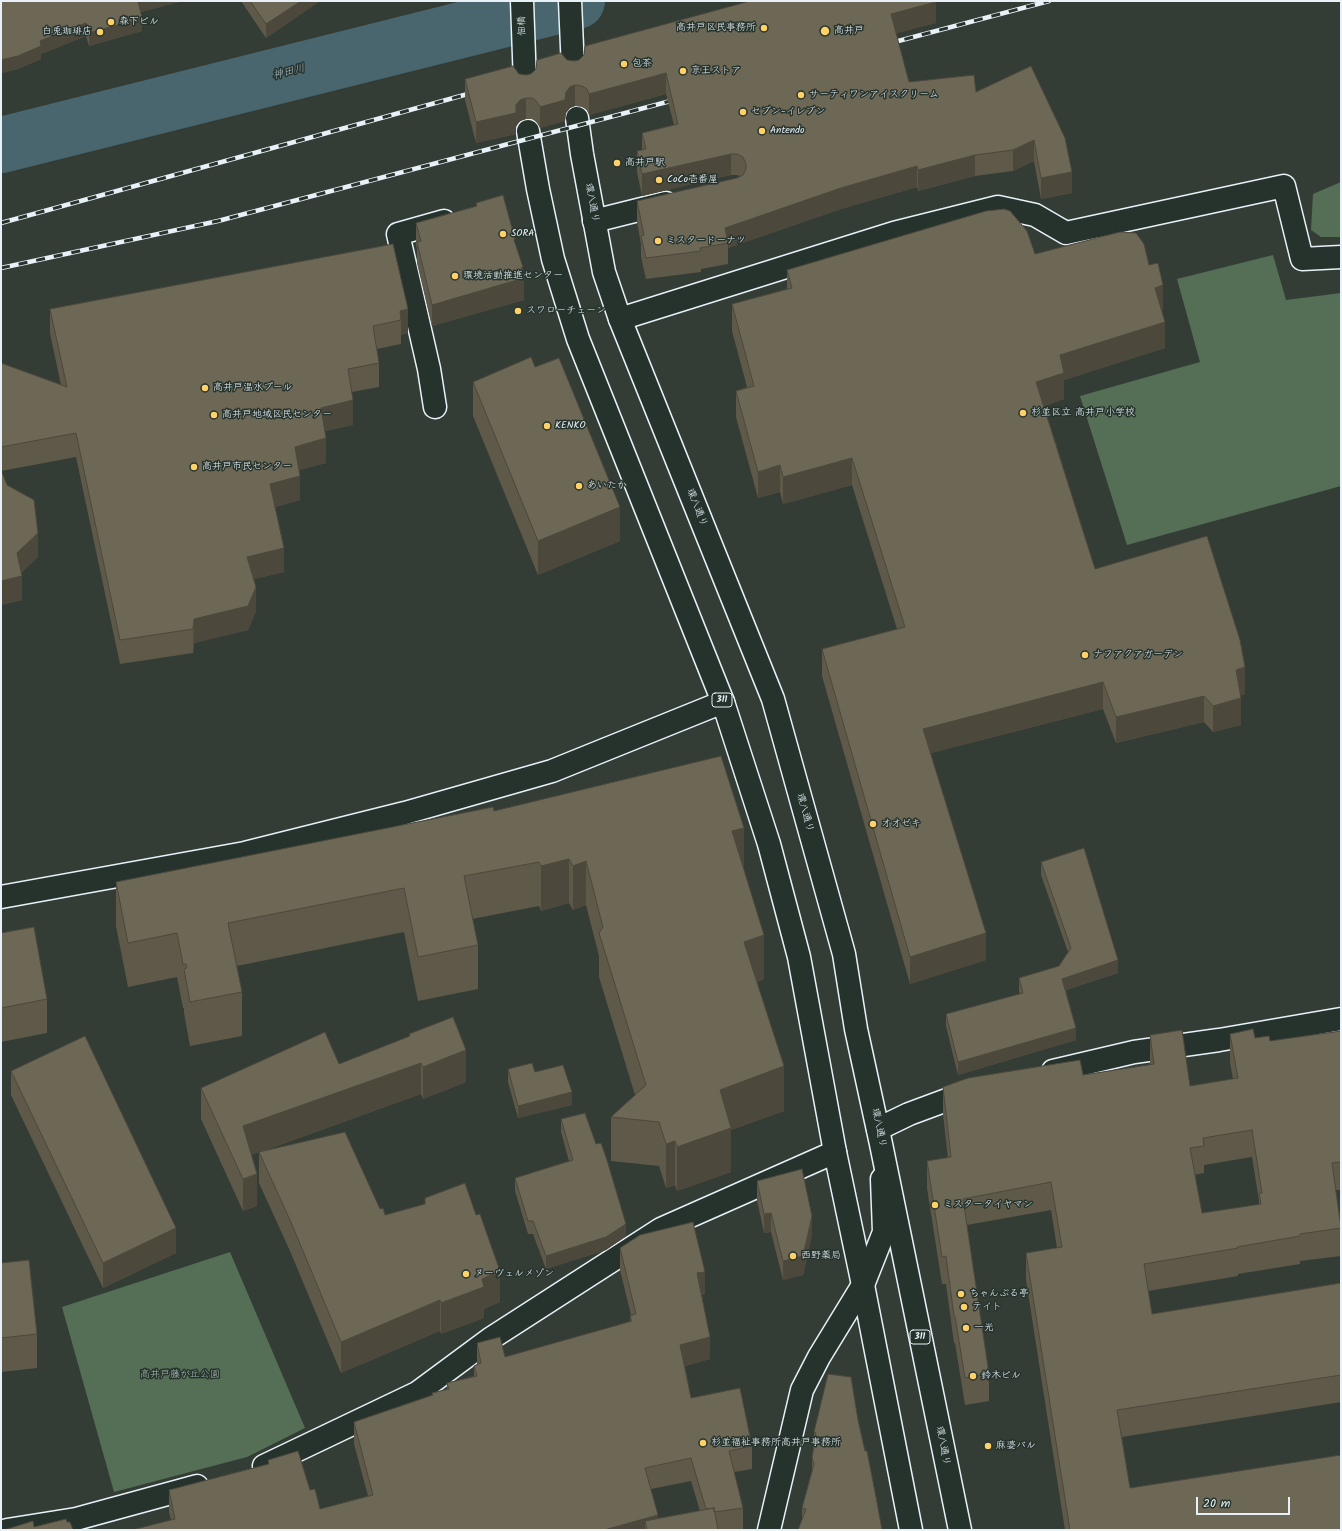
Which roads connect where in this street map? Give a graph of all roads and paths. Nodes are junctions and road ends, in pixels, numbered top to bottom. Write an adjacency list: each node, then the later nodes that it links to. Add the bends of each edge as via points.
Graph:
1 (522, 1): 4 (street, 佃橋)
2 (570, 1): 3 (street)
3 (573, 70)
4 (524, 84)
5 (577, 118): 9 (street, 環八通り / 311)
6 (528, 131): 13 (street, 311, via 553,259 578,339)
7 (688, 198): 9 (street)
8 (462, 216): 12 (street, via 398,234 429,369)
9 (594, 221): 11 (street, 環八通り / 311, via 604,272)
10 (1341, 257): 11 (street, via 1302,259 1284,186 1066,233 1036,215 998,207 894,233)
11 (620, 319): 18 (street, 環八通り / 311, via 773,700 844,954 856,1029)
12 (435, 407)
13 (723, 702): 14 (street, via 552,771 405,813 245,853); 19 (street, 311, via 769,844 799,957)
14 (1, 897)
15 (1341, 1019): 16 (street, via 1134,1052)
16 (1034, 1075)
17 (992, 1086): 18 (street, via 970,1091 909,1114)
18 (880, 1137): 20 (street, via 884,1232); 27 (street, 環八通り / 311)
19 (835, 1152): 20 (street, 311); 21 (street, via 661,1229 490,1339 417,1393)
20 (863, 1285): 25 (street, via 802,1390); 26 (street, 311)
21 (247, 1473)
22 (217, 1481): 23 (street)
23 (77, 1524): 24 (street)
24 (8, 1530)
25 (769, 1530)
26 (911, 1530)
27 (960, 1530)

